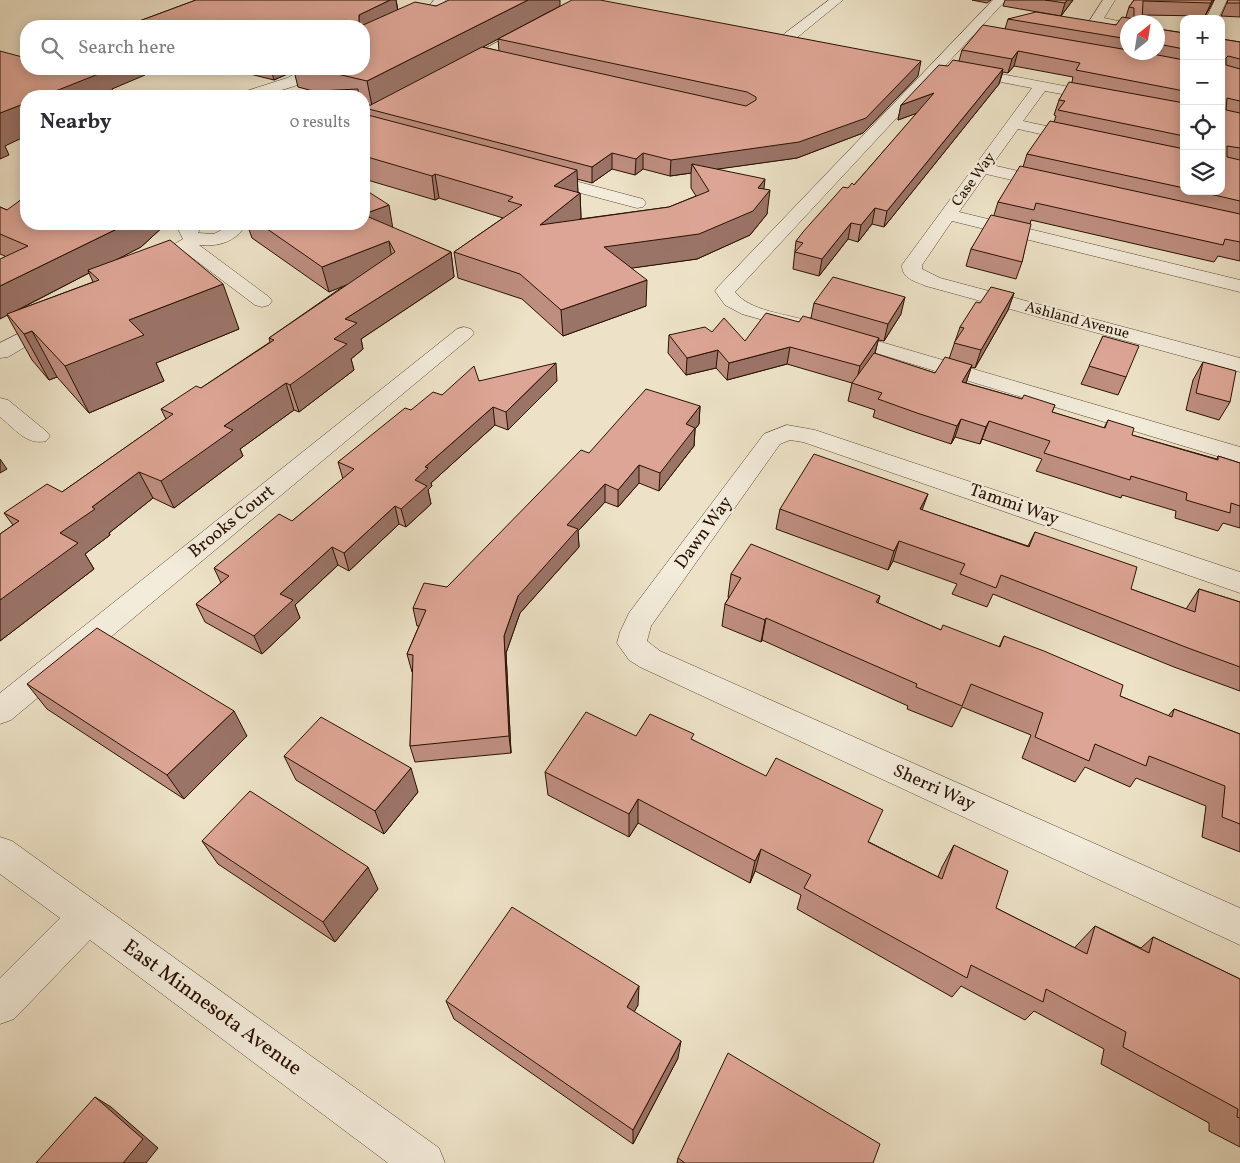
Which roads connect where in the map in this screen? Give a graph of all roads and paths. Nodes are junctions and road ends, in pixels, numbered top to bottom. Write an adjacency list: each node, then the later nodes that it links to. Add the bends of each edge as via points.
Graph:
1 (440, 0): 11 (street, via 432,10)
2 (584, 0): 13 (street)
3 (1000, 0): 9 (street)
4 (1109, 0): 8 (street, via 1096,20)
5 (1221, 0): 7 (street)
6 (831, 1): 12 (street, via 784,36)
7 (1214, 15)
8 (1120, 26)
9 (970, 32): 10 (street); 15 (street)
10 (990, 35)
11 (370, 41)
12 (807, 41)
13 (482, 55): 14 (street); 16 (street)
14 (501, 59)
15 (929, 64): 18 (street); 41 (street, via 725,291 732,301 750,310)
16 (448, 73)
17 (304, 75): 19 (street)
18 (1042, 86): 20 (street); 21 (street, Case Way)
19 (264, 90)
20 (1117, 100)
21 (1014, 124): 22 (street); 23 (street, Case Way)
22 (1099, 142)
23 (982, 168): 25 (street); 27 (street, Case Way)
24 (524, 173): 26 (street)
25 (1068, 188)
26 (637, 203)
27 (948, 214): 31 (street, Case Way, via 912,265); 32 (street)
28 (233, 230): 29 (street, via 226,236 210,240)
29 (193, 236): 30 (street); 33 (street)
30 (136, 274)
31 (915, 274): 37 (street, Ashland Avenue, via 934,282)
32 (1240, 286)
33 (262, 301)
34 (68, 313): 36 (street)
35 (464, 333): 44 (street, Brooks Court)
36 (0, 352)
37 (1240, 366)
38 (0, 405): 40 (street)
39 (787, 432): 42 (street, Tammi Way, via 807,435); 43 (street, Dawn Way, via 772,439 639,621)
40 (38, 436)
41 (1240, 455)
42 (1240, 583)
43 (632, 643): 47 (street, Sherri Way, via 650,659)
44 (0, 711)
45 (0, 853): 46 (street, East Minnesota Avenue)
46 (87, 917): 48 (street); 49 (street, East Minnesota Avenue)
47 (1240, 927)
48 (0, 1005)
49 (424, 1163)

